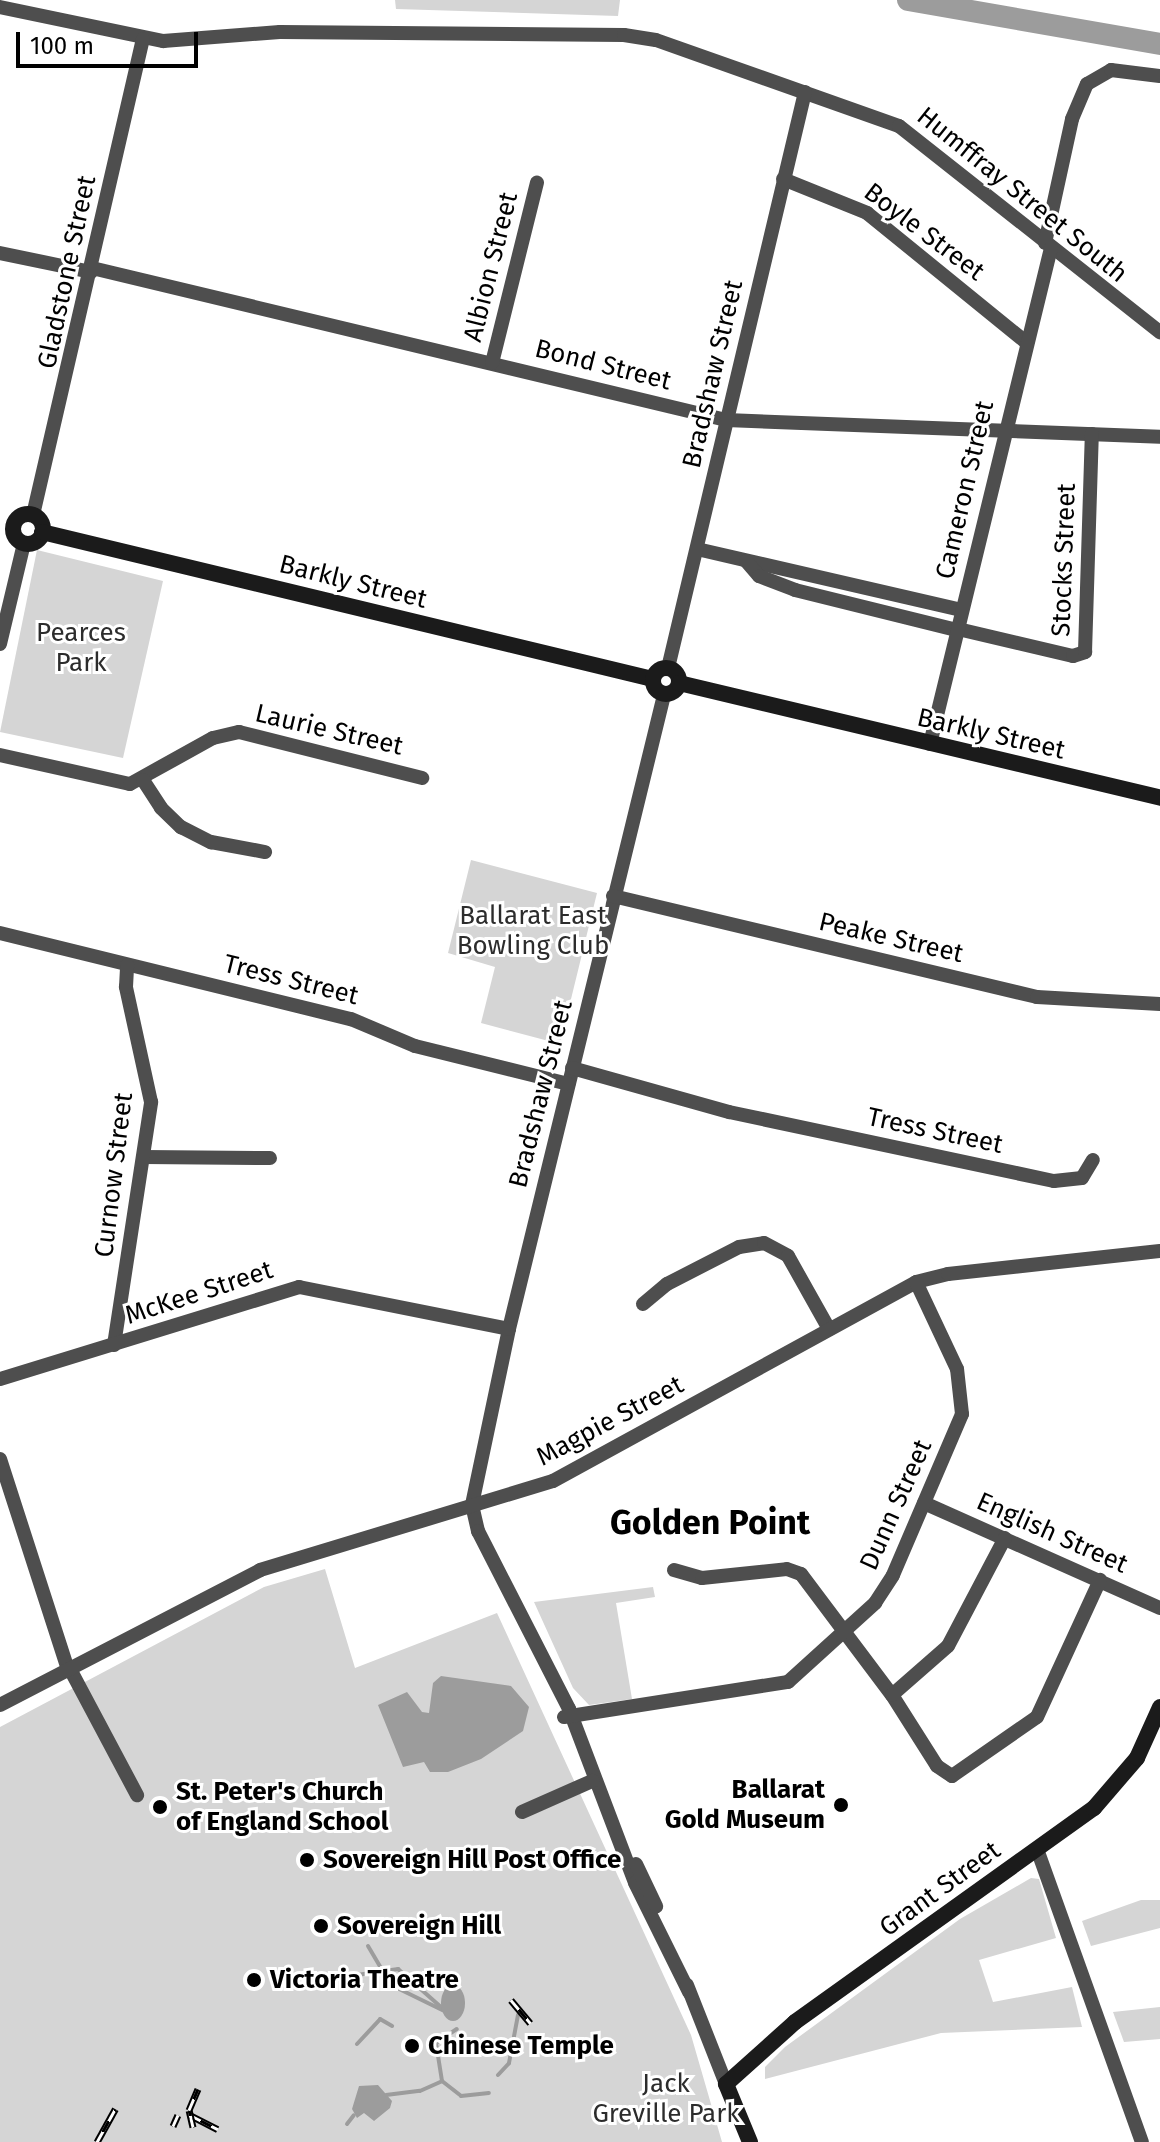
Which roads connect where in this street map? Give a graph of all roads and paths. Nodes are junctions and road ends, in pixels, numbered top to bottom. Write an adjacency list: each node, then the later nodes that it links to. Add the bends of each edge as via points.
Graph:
1 (0, 7): 2 (street, Humffray Street South)
2 (143, 40): 4 (street, Humffray Street South, via 280,32 624,35 664,42); 9 (street, Gladstone Street)
3 (1160, 76): 7 (street, Cameron Street, via 1111,70 1084,88 1072,119)
4 (805, 92): 5 (street, Bradshaw Street); 7 (street, Humffray Street South, via 916,136)
5 (783, 179): 11 (street, Boyle Street, via 867,213); 13 (street, Bradshaw Street)
6 (537, 183): 12 (street, Albion Street)
7 (1048, 245): 10 (street, Humffray Street South); 11 (street, Cameron Street)
8 (0, 253): 9 (street, Bond Street)
9 (91, 270): 12 (street, Bond Street); 17 (street, Gladstone Street)
10 (1160, 332)
11 (1026, 342): 14 (street, Cameron Street)
12 (492, 363): 13 (street, Bond Street)
13 (726, 420): 14 (street, Bond Street); 21 (street, Bradshaw Street)
14 (1003, 430): 15 (street, Bond Street); 23 (street, Cameron Street)
15 (1092, 434): 16 (street, Bond Street); 24 (street, Stocks Street, via 1085,652 1073,656)
16 (1160, 437)
17 (33, 515): 18 (main road); 19 (main road)
18 (7, 523): 20 (main road)
19 (42, 532): 20 (main road, via 35,542); 27 (main road, Barkly Street)
20 (24, 543): 25 (street)
21 (697, 549): 22 (street, Stocks Street); 26 (street, Bradshaw Street)
22 (745, 560): 23 (street, Stocks Street); 24 (street, Stocks Street, via 759,576 795,590)
23 (962, 610): 24 (street, Cameron Street)
24 (958, 629): 30 (street, Cameron Street)
25 (0, 644)
26 (668, 668): 27 (main road); 28 (main road)
27 (653, 679): 29 (main road, via 655,689)
28 (679, 683): 29 (main road); 30 (main road, Barkly Street)
29 (664, 695): 36 (street, Bradshaw Street)
30 (930, 744): 34 (main road, Barkly Street)
31 (0, 755): 33 (street, via 120,783)
32 (422, 778): 33 (street, Laurie Street, via 234,732 213,738)
33 (143, 780): 35 (street, via 181,827 211,842)
34 (1157, 799)
35 (265, 852)
36 (613, 896): 39 (street, Peake Street, via 1037,997); 40 (street, Bradshaw Street)
37 (0, 933): 38 (street, Tress Street)
38 (127, 965): 41 (street, Tress Street, via 351,1019 415,1046); 42 (street, Curnow Street, via 126,987 151,1095)
39 (1160, 1004)
40 (572, 1068): 41 (street, Bradshaw Street); 44 (street, Tress Street, via 729,1112 1054,1181 1082,1178)
41 (568, 1084): 48 (street, Bradshaw Street)
42 (144, 1157): 43 (street); 50 (street, Curnow Street)
43 (270, 1158)
44 (1093, 1160)
45 (1160, 1251): 46 (street, Magpie Street)
46 (916, 1282): 49 (street, Magpie Street); 53 (street, Dunn Street, via 957,1369 963,1408)
47 (643, 1304): 49 (street, via 667,1284 739,1247 771,1245 791,1260)
48 (509, 1329): 50 (street, McKee Street, via 299,1287); 54 (street, Bradshaw Street)
49 (829, 1329): 54 (street, Magpie Street, via 563,1476)
50 (114, 1345): 51 (street, McKee Street)
51 (0, 1379)
52 (0, 1459): 60 (street)
53 (924, 1503): 55 (street, English Street); 59 (street, Dunn Street, via 886,1588)
54 (472, 1505): 60 (street, Magpie Street, via 260,1570); 64 (street, via 485,1522 503,1575)
55 (1005, 1538): 57 (street, English Street); 61 (street, via 948,1646)
56 (674, 1570): 59 (street, via 705,1578 795,1571)
57 (1100, 1580): 58 (street, English Street); 61 (street, via 1035,1719 957,1775 947,1776)
58 (1160, 1608)
59 (844, 1634): 61 (street); 64 (street, Dunn Street, via 784,1684)
60 (69, 1669): 62 (street, Magpie Street); 66 (street)
61 (892, 1695)
62 (0, 1705)
63 (1160, 1707): 69 (main road, Grant Street, via 1120,1781 1086,1815)
64 (567, 1716): 65 (street); 67 (street)
65 (592, 1781): 67 (street); 68 (street)
66 (137, 1795)
67 (603, 1801): 70 (street)
68 (522, 1812)
69 (1037, 1849): 70 (main road, Grant Street, via 795,2022); 73 (street)
70 (727, 2087): 71 (main road); 72 (main road)
71 (742, 2142)
72 (750, 2142)
73 (1142, 2142)

